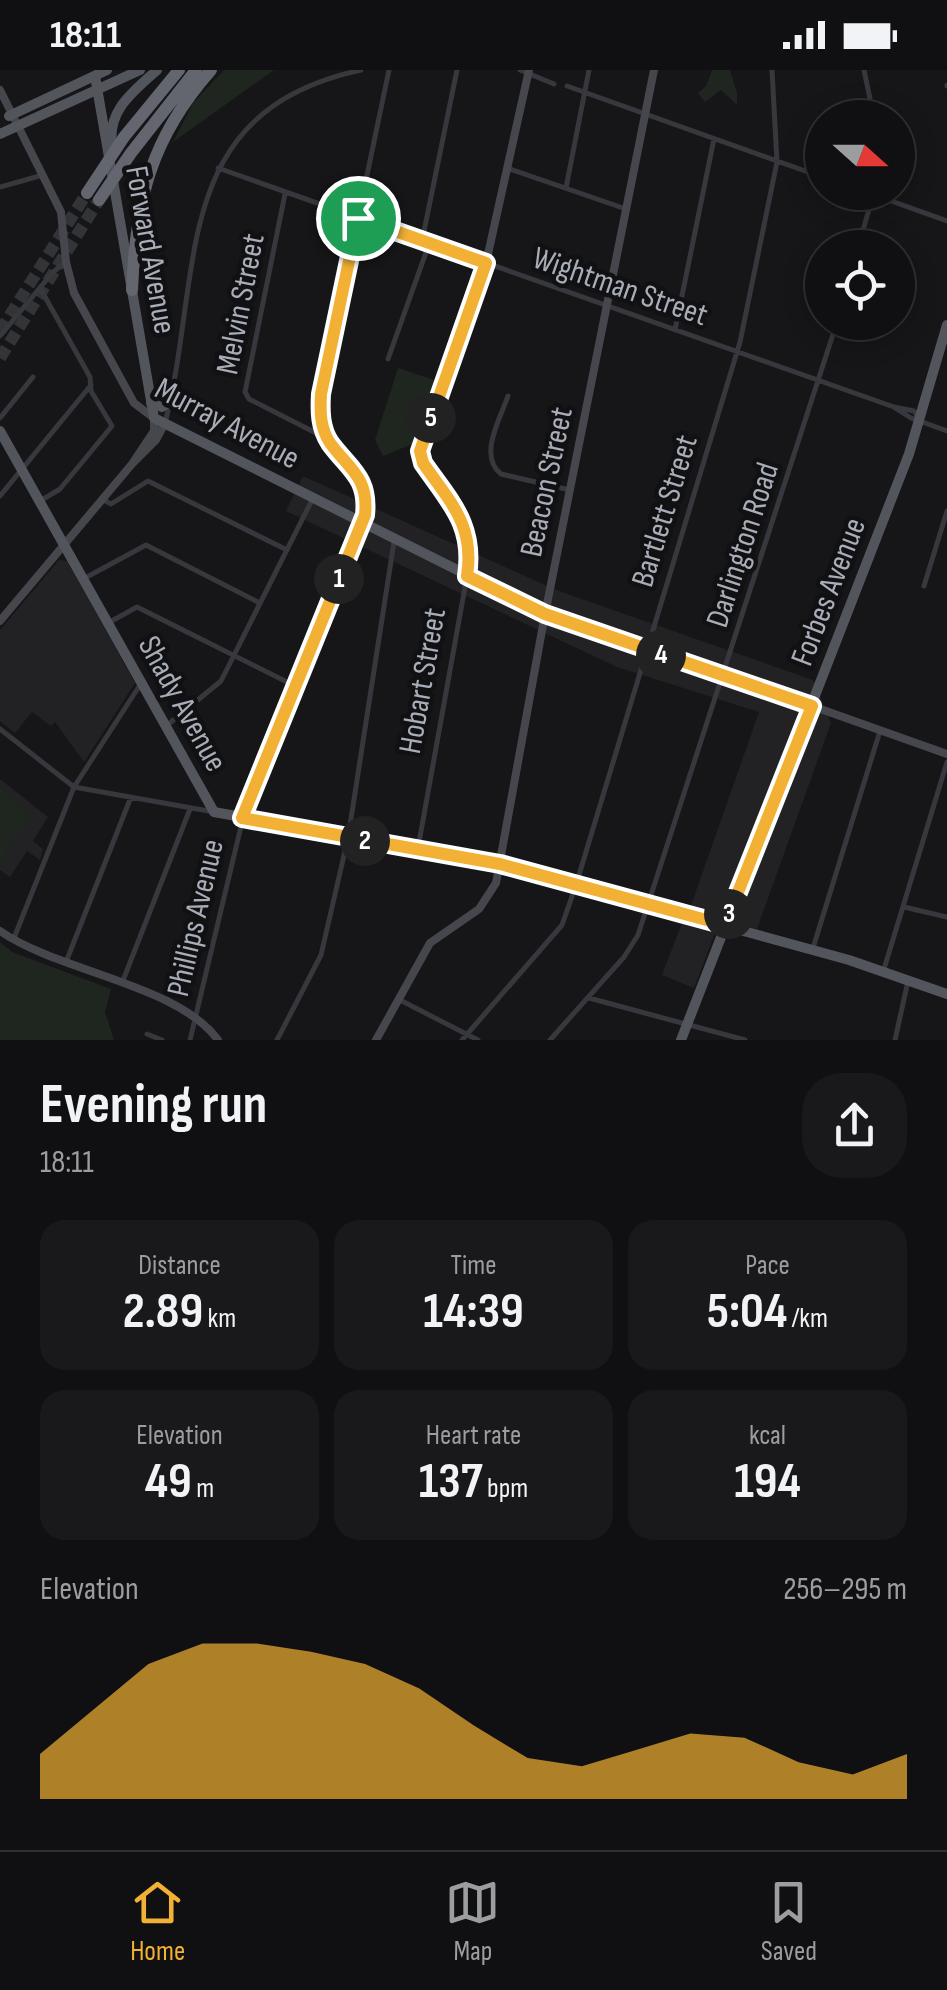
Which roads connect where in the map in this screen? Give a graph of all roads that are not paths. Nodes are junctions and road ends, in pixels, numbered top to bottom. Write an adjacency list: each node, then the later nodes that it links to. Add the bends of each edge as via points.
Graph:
1 (107, 70): 15 (main road)
2 (140, 70): 23 (main road)
3 (157, 70): 41 (main road, via 122,103 112,127)
4 (179, 70): 5 (highway, via 103,166 93,196 107,187)
5 (196, 70)
6 (211, 70): 41 (highway, via 175,116 150,168 136,223)
7 (361, 70): 26 (street, via 282,97 248,126)
8 (389, 70): 35 (street)
9 (457, 70): 37 (street)
10 (589, 70): 19 (street)
11 (654, 70): 21 (main road, Beacon Street)
12 (772, 70): 25 (street, Bartlett Street)
13 (864, 70): 20 (street)
14 (526, 71): 16 (street); 27 (main road, Hobart Street)
15 (95, 82): 22 (main road); 41 (main road, Forward Avenue)
16 (554, 84)
17 (567, 86): 19 (street)
18 (2, 93): 29 (main road, Murray Avenue)
19 (584, 94): 21 (street); 31 (street)
20 (870, 100)
21 (645, 115): 24 (street); 34 (main road, Beacon Street)
22 (4, 118)
23 (0, 134)
24 (714, 140): 25 (street); 44 (street)
25 (778, 162): 28 (street); 47 (street, Bartlett Street)
26 (218, 168): 32 (street, Wightman Street); 53 (street, via 200,220)
27 (507, 168): 31 (street); 39 (main road, Hobart Street)
28 (805, 171)
29 (44, 175): 30 (street); 38 (main road, Murray Avenue, via 63,219)
30 (0, 187)
31 (566, 188): 34 (street)
32 (286, 194): 35 (street, Wightman Street); 60 (street, Melvin Street, via 245,392)
33 (915, 209): 36 (street)
34 (626, 210): 42 (main road, Beacon Street)
35 (358, 218): 37 (street, Wightman Street); 60 (street, via 321,394)
36 (947, 221)
37 (426, 242): 39 (street, Wightman Street); 48 (street)
38 (66, 262): 40 (street); 57 (main road, Murray Avenue, via 74,293 131,398)
39 (486, 263): 42 (street, Wightman Street); 72 (main road, Hobart Street, via 420,451 466,530)
40 (40, 288): 45 (street); 51 (street)
41 (132, 290): 54 (main road, Forward Avenue)
42 (607, 306): 44 (street, Wightman Street); 62 (main road, Beacon Street)
43 (947, 325): 56 (main road, Forbes Avenue)
44 (675, 330): 47 (street, Wightman Street)
45 (0, 336)
46 (832, 340): 50 (street, Darlington Road)
47 (738, 351): 50 (street, Wightman Street); 79 (street, Bartlett Street)
48 (388, 359)
49 (34, 376): 55 (street)
50 (820, 380): 56 (street, Wightman Street); 81 (street, Darlington Road)
51 (90, 385): 61 (street); 66 (street, via 112,426 60,489)
52 (508, 396): 62 (street, via 490,451 494,469)
53 (170, 401): 54 (main road); 57 (street)
54 (152, 403): 57 (main road, Forward Avenue)
55 (0, 418)
56 (920, 419): 59 (street, Wightman Street); 84 (main road, Forbes Avenue)
57 (159, 426): 64 (main road, Murray Avenue); 65 (main road)
58 (0, 431): 61 (main road, Shady Avenue)
59 (947, 431)
60 (324, 432): 68 (street, Phillips Avenue, via 362,484)
61 (22, 469): 63 (street); 66 (main road, Shady Avenue)
62 (571, 490): 76 (main road, Beacon Street)
63 (0, 496)
64 (313, 498): 68 (main road, Murray Avenue); 71 (street)
65 (102, 499): 70 (main road); 71 (street, via 111,504 148,481)
66 (40, 502): 70 (main road, Shady Avenue)
67 (947, 511): 74 (street)
68 (362, 522): 69 (main road, Murray Avenue); 83 (street, Phillips Avenue)
69 (395, 539): 72 (main road, Murray Avenue); 94 (street)
70 (64, 544): 73 (main road, Shady Avenue); 77 (main road)
71 (287, 550): 75 (street)
72 (467, 576): 76 (main road, Murray Avenue); 95 (street, Hobart Street)
73 (84, 579): 75 (street, via 146,545); 78 (main road, Shady Avenue)
74 (924, 586)
75 (260, 603): 80 (street)
76 (545, 614): 79 (main road, Murray Avenue); 96 (main road, Beacon Street)
77 (0, 621)
78 (108, 623): 80 (street, via 137,607); 82 (main road, Shady Avenue)
79 (647, 650): 81 (main road, Murray Avenue); 97 (street, Bartlett Street)
80 (234, 655): 83 (street); 85 (street, via 220,681)
81 (724, 677): 84 (main road, Murray Avenue); 98 (street, Darlington Road)
82 (141, 683): 85 (main road, Shady Avenue); 89 (street)
83 (296, 686): 93 (street, Phillips Avenue)
84 (812, 706): 87 (main road, Murray Avenue); 101 (main road, Forbes Avenue)
85 (166, 726): 92 (main road, Shady Avenue)
86 (0, 729): 89 (street)
87 (880, 731): 88 (main road, Murray Avenue); 104 (street)
88 (947, 758): 99 (street)
89 (74, 787): 90 (street); 103 (street)
90 (130, 798): 91 (street); 105 (street)
91 (190, 808): 92 (street); 108 (street)
92 (214, 812): 93 (main road, Shady Avenue)
93 (242, 818): 94 (main road, Shady Avenue); 112 (street, Phillips Avenue)
94 (348, 838): 95 (main road, Shady Avenue); 119 (street, via 321,954)
95 (417, 850): 96 (main road, Shady Avenue)
96 (500, 864): 97 (main road, Shady Avenue); 111 (main road, Beacon Street, via 487,900 430,942)
97 (576, 885): 98 (main road, Shady Avenue); 115 (street, Bartlett Street, via 562,925)
98 (649, 905): 101 (main road, Shady Avenue); 110 (street, Darlington Road, via 638,936)
99 (904, 907): 100 (street); 106 (street)
100 (947, 917)
101 (725, 925): 104 (main road, Shady Avenue); 113 (main road, Forbes Avenue)
102 (0, 931): 103 (main road)
103 (13, 940): 105 (main road)
104 (812, 950): 106 (main road, Shady Avenue)
105 (66, 962): 108 (main road)
106 (884, 972): 107 (main road, Shady Avenue)
107 (908, 980): 109 (main road, Shady Avenue); 125 (street)
108 (121, 984): 112 (main road)
109 (947, 994)
110 (588, 998): 113 (street); 122 (street, Darlington Road)
111 (398, 999): 115 (street); 120 (main road, Beacon Street)
112 (196, 1018): 117 (street, Phillips Avenue); 118 (main road)
113 (687, 1024): 123 (main road, Forbes Avenue); 124 (street)
114 (147, 1034): 116 (street)
115 (464, 1037): 121 (street)
116 (162, 1040)
117 (190, 1040)
118 (218, 1040)
119 (277, 1040)
120 (376, 1040)
121 (478, 1040)
122 (550, 1040)
123 (681, 1040)
124 (746, 1040)
125 (895, 1040)

